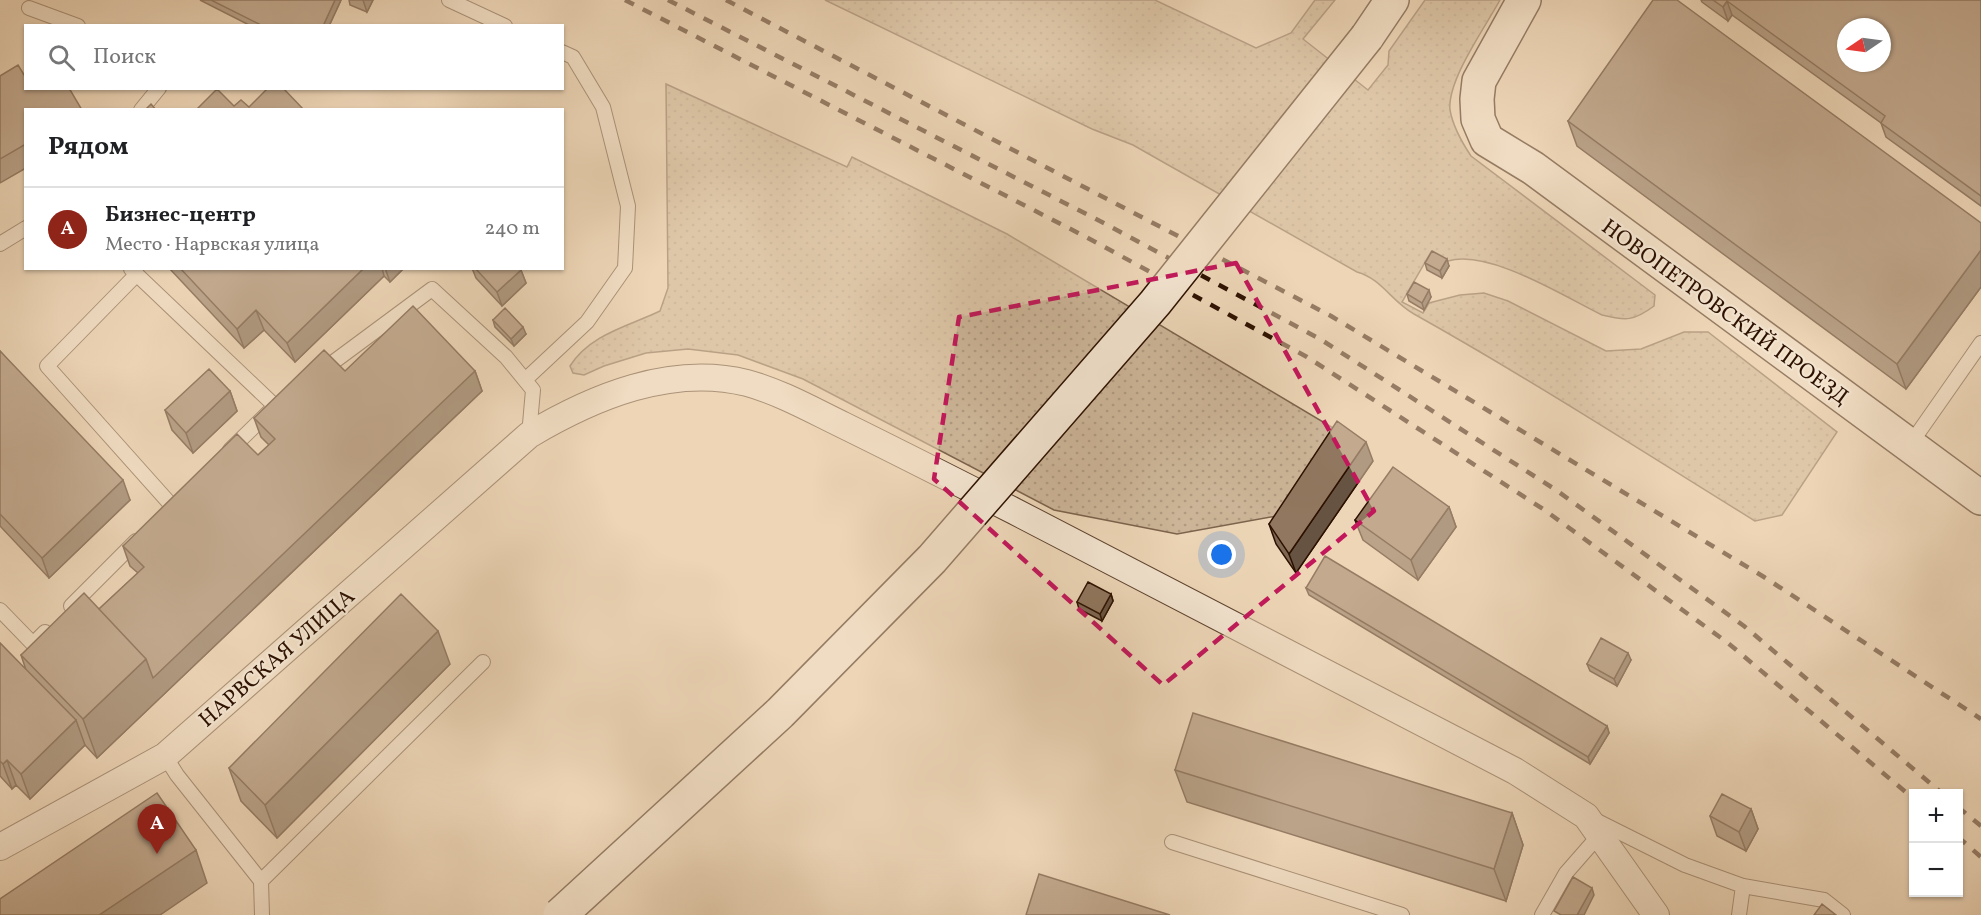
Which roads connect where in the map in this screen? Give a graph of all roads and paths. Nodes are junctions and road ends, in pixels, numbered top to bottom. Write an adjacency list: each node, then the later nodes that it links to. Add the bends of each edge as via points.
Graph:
1 (449, 0): 6 (lane)
2 (1392, 0): 31 (street, bridge, via 1367,37 1155,303 932,559 780,712)
3 (1524, 0): 17 (street, НОВОПЕТРОВСКИЙ ПРОЕЗД, via 1479,81 1478,119 1487,140 1533,168)
4 (29, 8): 5 (lane)
5 (73, 24)
6 (501, 24)
7 (564, 53): 15 (lane, via 573,57 603,106 628,206 625,268 586,322)
8 (157, 90): 9 (lane)
9 (143, 108)
10 (24, 229): 11 (lane)
11 (0, 244)
12 (134, 271): 18 (lane, via 280,403); 20 (lane, via 47,366)
13 (1981, 343): 17 (lane)
14 (312, 379): 15 (lane, via 432,289)
15 (526, 379): 16 (lane, via 533,390)
16 (529, 435): 24 (street, НАРВСКАЯ УЛИЦА); 25 (street, НАРВСКАЯ УЛИЦА, via 570,410 655,382 700,378 747,383 800,404 929,467 1515,771)
17 (1909, 446): 19 (street, НОВОПЕТРОВСКИЙ ПРОЕЗД)
18 (223, 456)
19 (1981, 498)
20 (172, 506)
21 (147, 531): 22 (lane, via 33,644)
22 (0, 610)
23 (483, 662): 28 (lane)
24 (165, 756): 26 (street, НАРВСКАЯ УЛИЦА); 28 (lane)
25 (1593, 824): 29 (lane); 33 (lane); 34 (street)
26 (2, 842)
27 (1172, 842): 32 (lane)
28 (261, 880): 30 (lane)
29 (1743, 886): 35 (lane); 36 (lane, via 1824,900)
30 (262, 915)
31 (560, 915)
32 (1402, 915)
33 (1542, 915)
34 (1656, 915)
35 (1739, 915)
36 (1843, 915)

